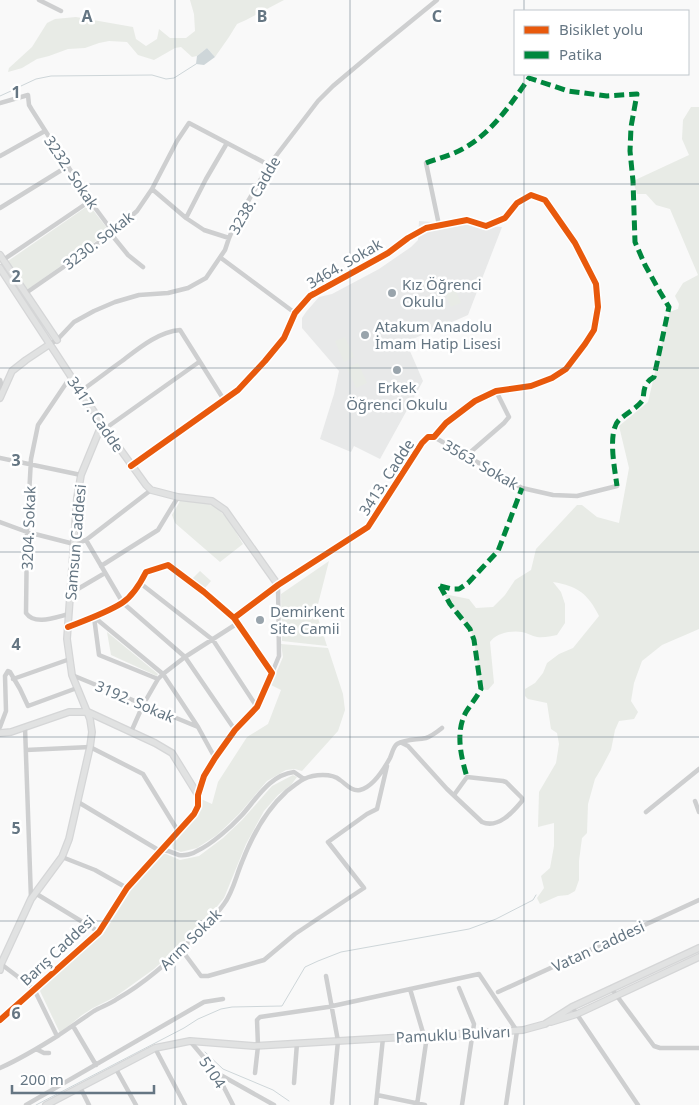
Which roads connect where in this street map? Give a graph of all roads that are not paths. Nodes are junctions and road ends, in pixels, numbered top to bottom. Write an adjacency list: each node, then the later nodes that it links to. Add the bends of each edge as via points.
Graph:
1 (39, 0): 3 (street)
2 (437, 0): 9 (street, 3238. Cadde, via 333,86)
3 (61, 11)
4 (0, 103): 5 (street, 3232. Sokak, via 28,95 32,110)
5 (45, 131): 7 (street); 10 (street, 3232. Sokak)
6 (227, 143): 9 (street); 11 (street, 3230. Sokak, via 189,123); 15 (street)
7 (0, 156)
8 (426, 163): 16 (street)
9 (269, 165): 18 (street, 3238. Cadde)
10 (68, 166): 13 (street, 3232. Sokak); 14 (street)
11 (152, 190): 15 (street); 17 (street, 3230. Sokak, via 137,211)
12 (531, 195): 16 (street, 3464. Sokak, via 517,203 506,218 486,226 467,220); 32 (street, 3413. Cadde, via 545,200 575,243 596,284 598,307 594,330 566,369 552,378 531,386)
13 (90, 201): 17 (street, 3232. Sokak, via 110,228); 19 (street)
14 (0, 208)
15 (186, 218): 18 (street, via 204,230)
16 (439, 225): 24 (street, 3464. Sokak, via 426,228 310,296)
17 (110, 234): 21 (street, 3232. Sokak); 23 (street, 3230. Sokak)
18 (229, 238): 20 (street, 3238. Cadde)
19 (2, 257): 23 (street)
20 (221, 258): 24 (street); 25 (street, 3238. Cadde, via 206,278 188,288 138,295 115,302 74,322)
21 (143, 267)
22 (0, 268): 26 (street, 3417. Cadde)
23 (26, 294): 25 (street)
24 (295, 313): 34 (street, 3464. Sokak, via 284,338 238,390)
25 (56, 340): 26 (street, 3238. Cadde)
26 (50, 344): 28 (street, 3417. Cadde); 30 (street, via 12,371)
27 (199, 362): 31 (street, via 180,330 173,330 143,345); 34 (street); 35 (street)
28 (72, 377): 31 (street, 3417. Cadde); 39 (street, 3204. Sokak, via 38,425)
29 (0, 380): 30 (street)
30 (3, 390): 33 (street)
31 (81, 391): 35 (street, 3417. Cadde)
32 (496, 391): 36 (street, 3413. Cadde, via 466,407); 37 (street, via 509,417)
33 (0, 398)
34 (224, 400): 40 (street, 3464. Sokak)
35 (104, 426): 40 (street, 3417. Cadde); 41 (street, Samsun Caddesi)
36 (434, 437): 37 (street, 3563. Sokak); 52 (street, 3413. Cadde, via 422,443 368,527)
37 (466, 456): 42 (street, 3563. Sokak, via 522,488 553,495 577,496)
38 (0, 458): 39 (street)
39 (31, 466): 41 (street); 46 (street, 3204. Sokak)
40 (131, 466): 43 (street, 3417. Cadde)
41 (81, 475): 48 (street, Samsun Caddesi)
42 (617, 486)
43 (150, 490): 44 (street); 47 (street)
44 (178, 497): 49 (street, via 158,530); 52 (street, via 212,501 225,510)
45 (0, 522): 46 (street)
46 (27, 532): 48 (street); 55 (street, 3204. Sokak, via 26,613 33,620)
47 (86, 540): 48 (street); 49 (street)
48 (74, 544): 53 (street, Samsun Caddesi)
49 (101, 566): 50 (street)
50 (105, 573): 53 (street); 54 (street)
51 (140, 583): 54 (street); 57 (street, via 146,572 168,565); 59 (street)
52 (278, 585): 57 (street, 3413. Cadde); 62 (street, via 279,656)
53 (70, 593): 55 (street, Samsun Caddesi)
54 (123, 602): 56 (street); 60 (street)
55 (69, 614): 58 (street, Samsun Caddesi)
56 (94, 617): 58 (street); 63 (street); 66 (street, via 99,655)
57 (236, 621): 59 (street); 62 (street)
58 (68, 627): 61 (street, Samsun Caddesi)
59 (213, 640): 60 (street); 69 (street)
60 (185, 657): 63 (street); 75 (street)
61 (70, 659): 64 (street, Samsun Caddesi); 65 (street)
62 (272, 673): 69 (street, Barış Caddesi)
63 (163, 674): 66 (street); 73 (street)
64 (72, 675): 67 (street, Samsun Caddesi); 68 (street, 3192. Sokak)
65 (13, 679): 67 (street, via 28,706); 71 (street, via 10,672 6,672 6,711)
66 (158, 679): 68 (street)
67 (77, 688): 70 (street, Samsun Caddesi)
68 (143, 705): 73 (street, 3192. Sokak); 76 (street)
69 (257, 706): 75 (street, Barış Caddesi)
70 (88, 712): 72 (street, via 69,712); 76 (street); 79 (street, Samsun Caddesi, via 92,732)
71 (0, 727)
72 (24, 727): 77 (street); 80 (street)
73 (198, 727): 81 (street)
74 (442, 728): 78 (street, via 427,738)
75 (235, 730): 81 (street, Barış Caddesi)
76 (131, 732): 86 (street, via 172,753)
77 (0, 734)
78 (402, 743): 82 (street, via 394,747); 85 (street)
79 (90, 747): 80 (street); 88 (street, Samsun Caddesi); 91 (street, via 143,774)
80 (26, 750): 98 (street)
81 (215, 758): 86 (street, Barış Caddesi, via 204,776)
82 (387, 763): 84 (street, via 361,790 350,788 334,776); 102 (street, via 377,809 328,842 364,888 295,934 264,960 201,976)
83 (699, 769): 89 (street)
84 (304, 778): 94 (street, via 294,772 286,773 269,783 218,837 196,852 181,856); 102 (street, Arım Sokak, via 265,814 226,901)
85 (454, 795): 85 (street, via 486,824 507,816 522,800 506,782 467,777)
86 (198, 796): 91 (street, Barış Caddesi, via 194,814)
87 (695, 801): 90 (street)
88 (78, 802): 93 (street); 95 (street, Samsun Caddesi)
89 (646, 812)
90 (699, 812)
91 (178, 831): 92 (street, Barış Caddesi)
92 (169, 841): 93 (street, Barış Caddesi); 94 (street)
93 (160, 850): 94 (street); 96 (street, Barış Caddesi)
94 (170, 851)
95 (62, 857): 96 (street); 97 (street, Samsun Caddesi)
96 (127, 888): 100 (street, Barış Caddesi)
97 (35, 893): 98 (street, Samsun Caddesi); 100 (street)
98 (31, 899): 104 (street, Samsun Caddesi)
99 (699, 900): 110 (street, Vatan Caddesi)
100 (99, 932): 108 (street, Barış Caddesi)
101 (699, 948): 107 (street, Pamuklu Bulvarı)
102 (181, 949): 118 (street, Arım Sokak, via 144,981)
103 (699, 957): 111 (street)
104 (0, 965): 108 (street)
105 (326, 976): 113 (street)
106 (459, 988): 120 (street, via 474,1024)
107 (611, 988): 111 (street); 114 (street, Pamuklu Bulvarı)
108 (34, 989): 116 (street, Barış Caddesi); 121 (street)
109 (410, 989): 113 (street); 119 (street, via 479,974); 122 (street)
110 (498, 992)
111 (616, 996): 115 (street); 129 (street, via 654,1046)
112 (223, 999): 132 (street, via 204,1002)
113 (332, 1006): 125 (street); 127 (street, via 260,1017 257,1020)
114 (572, 1007): 115 (street); 117 (street, Pamuklu Bulvarı)
115 (577, 1014): 117 (street); 153 (street)
116 (0, 1020)
117 (545, 1024): 119 (street, Pamuklu Bulvarı)
118 (72, 1026): 121 (street, Arım Sokak); 132 (street)
119 (517, 1031): 120 (street, Pamuklu Bulvarı); 152 (street)
120 (473, 1033): 122 (street, Pamuklu Bulvarı); 151 (street)
121 (57, 1036): 130 (street, Arım Sokak)
122 (425, 1036): 123 (street, Pamuklu Bulvarı); 141 (street)
123 (383, 1038): 125 (street, Pamuklu Bulvarı); 139 (street)
124 (190, 1040): 127 (street, Pamuklu Bulvarı); 128 (street, Pamuklu Bulvarı); 135 (street, 5104)
125 (338, 1041): 126 (street, Pamuklu Bulvarı); 140 (street)
126 (297, 1043): 127 (street, Pamuklu Bulvarı); 137 (street)
127 (258, 1046): 136 (street)
128 (155, 1048): 134 (street, Pamuklu Bulvarı); 146 (street)
129 (699, 1048)
130 (36, 1049): 131 (street); 133 (street, Arım Sokak)
131 (49, 1053)
132 (96, 1065): 142 (street)
133 (0, 1068)
134 (116, 1069): 138 (street, Pamuklu Bulvarı); 145 (street)
135 (216, 1072): 147 (street, 5104); 148 (street)
136 (255, 1073)
137 (294, 1084)
138 (80, 1088): 143 (street, Pamuklu Bulvarı); 144 (street)
139 (377, 1095): 141 (street); 149 (street)
140 (332, 1103)
141 (418, 1104): 150 (street)
142 (26, 1105)
143 (46, 1105)
144 (89, 1105)
145 (136, 1105)
146 (185, 1105)
147 (233, 1105)
148 (274, 1105)
149 (376, 1105)
150 (425, 1105)
151 (462, 1105)
152 (506, 1105)
153 (638, 1105)

